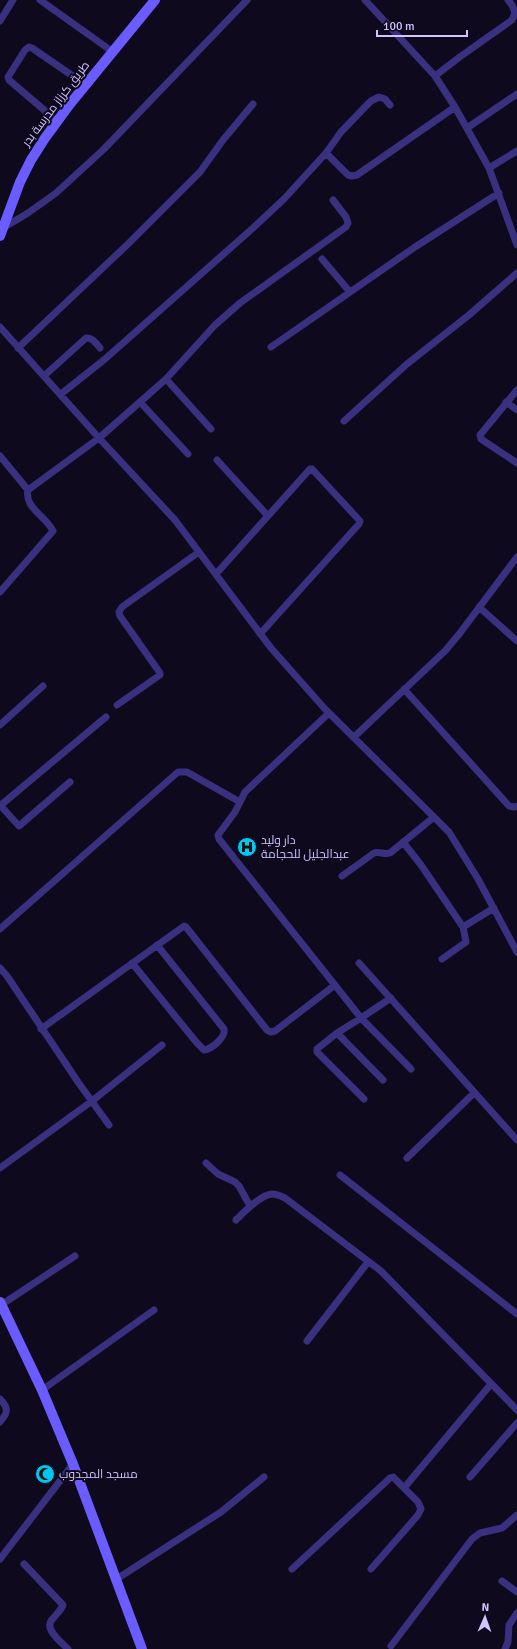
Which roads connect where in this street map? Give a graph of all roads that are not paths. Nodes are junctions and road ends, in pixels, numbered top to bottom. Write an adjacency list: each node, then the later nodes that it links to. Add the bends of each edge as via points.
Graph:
1 (12, 0): 7 (street)
2 (40, 0): 8 (street)
3 (155, 0): 8 (street, طريق كرزاز مدرسة بدر)
4 (247, 0): 22 (street, via 104,149 56,193)
5 (365, 0): 9 (street)
6 (508, 0): 9 (street, via 515,14 512,20)
7 (0, 21)
8 (113, 52): 10 (street, طريق كرزاز مدرسة بدر)
9 (435, 76): 14 (street)
10 (86, 85): 15 (street, طريق كرزاز مدرسة بدر); 15 (street, via 32,48 25,50 8,77 9,80)
11 (517, 94): 16 (street)
12 (253, 104): 29 (street, via 200,172)
13 (390, 105): 18 (street, via 379,97 371,101 341,132)
14 (455, 107): 16 (street); 18 (street, via 357,175 348,175)
15 (57, 121): 22 (street, طريق كرزاز مدرسة بدر, via 31,160)
16 (467, 128): 19 (street)
17 (517, 151): 19 (street)
18 (326, 153): 34 (street, via 254,228 105,359)
19 (489, 168): 20 (street)
20 (500, 193): 23 (street); 26 (street)
21 (333, 200): 32 (street, via 346,217 346,227 240,303 214,325)
22 (1, 232)
23 (517, 245)
24 (322, 259): 26 (street)
25 (517, 273): 38 (street, via 407,364)
26 (350, 292): 28 (street)
27 (0, 327): 29 (street)
28 (271, 347)
29 (18, 348): 31 (street)
30 (100, 348): 31 (street, via 86,338)
31 (44, 376): 34 (street)
32 (166, 378): 35 (street); 39 (street)
33 (517, 390): 36 (street)
34 (60, 394): 40 (street)
35 (140, 402): 40 (street); 41 (street)
36 (506, 402): 37 (street); 44 (street, via 480,435 481,439)
37 (517, 410)
38 (344, 421)
39 (211, 429)
40 (99, 438): 45 (street); 47 (street, via 175,520)
41 (188, 454)
42 (0, 456): 45 (street)
43 (217, 460): 46 (street)
44 (517, 463)
45 (28, 490): 50 (street, via 30,504 52,531)
46 (268, 516): 49 (street); 52 (street, via 312,469 360,522)
47 (199, 552): 49 (street); 56 (street, via 122,607 119,612 160,676)
48 (517, 557): 51 (street)
49 (216, 574): 52 (street)
50 (0, 592)
51 (480, 607): 53 (street); 55 (street, via 445,651)
52 (260, 634): 57 (street)
53 (517, 641)
54 (43, 686): 59 (street)
55 (404, 689): 60 (street); 64 (street, via 509,806)
56 (117, 705)
57 (329, 713): 60 (street); 62 (street, via 245,792)
58 (106, 717): 63 (street)
59 (0, 725)
60 (354, 737): 65 (street)
61 (70, 782): 63 (street, via 19,826)
62 (240, 802): 70 (street, via 187,772 178,772); 77 (street, via 220,830 219,839)
63 (0, 805)
64 (517, 806)
65 (434, 817): 66 (street); 68 (street, via 449,832)
66 (403, 842): 67 (street, via 390,853 372,854); 69 (street)
67 (342, 876)
68 (494, 908): 69 (street); 72 (street)
69 (463, 927): 73 (street, via 466,942)
70 (0, 929)
71 (157, 945): 74 (street); 74 (street, via 224,1029 224,1036 209,1049 204,1050 197,1043); 77 (street, via 181,927 186,927 271,1032)
72 (517, 952)
73 (442, 959)
74 (132, 963): 80 (street)
75 (359, 963): 78 (street)
76 (0, 968): 80 (street)
77 (335, 985): 79 (street)
78 (391, 998): 79 (street); 85 (street)
79 (361, 1018): 81 (street); 83 (street)
80 (41, 1029): 87 (street)
81 (337, 1033): 84 (street); 86 (street, via 318,1047 317,1052)
82 (162, 1045): 87 (street)
83 (411, 1069)
84 (383, 1080)
85 (474, 1093): 89 (street); 90 (street)
86 (364, 1099)
87 (92, 1101): 88 (street); 92 (street)
88 (109, 1125)
89 (517, 1140)
90 (407, 1158)
91 (206, 1163): 94 (street, via 218,1174 235,1182)
92 (0, 1168)
93 (340, 1175): 100 (street)
94 (250, 1206): 95 (street); 97 (street, via 267,1195 274,1194 284,1198)
95 (236, 1220)
96 (75, 1256): 98 (street)
97 (368, 1262): 101 (street); 102 (street, via 381,1271)
98 (2, 1310): 103 (street)
99 (154, 1310): 103 (street)
100 (517, 1314)
101 (307, 1341)
102 (491, 1384): 105 (street); 111 (street)
103 (42, 1390): 108 (street)
104 (0, 1399): 106 (street, via 7,1409)
105 (517, 1410)
106 (0, 1422)
107 (517, 1423): 110 (street)
108 (73, 1464): 113 (street); 117 (street)
109 (264, 1477): 117 (street, via 221,1512)
110 (470, 1477)
111 (404, 1488): 115 (street, via 393,1477 390,1478); 116 (street, via 418,1502 421,1510)
112 (517, 1515): 121 (street, via 502,1528 480,1533 472,1539)
113 (0, 1559)
114 (24, 1564): 122 (street, via 63,1605 50,1622 50,1626 51,1631)
115 (292, 1568)
116 (371, 1569)
117 (115, 1580): 123 (street)
118 (502, 1581): 119 (street)
119 (517, 1592)
120 (517, 1613): 124 (street, via 509,1625)
121 (391, 1646)
122 (68, 1649)
123 (142, 1649)
124 (505, 1649)

